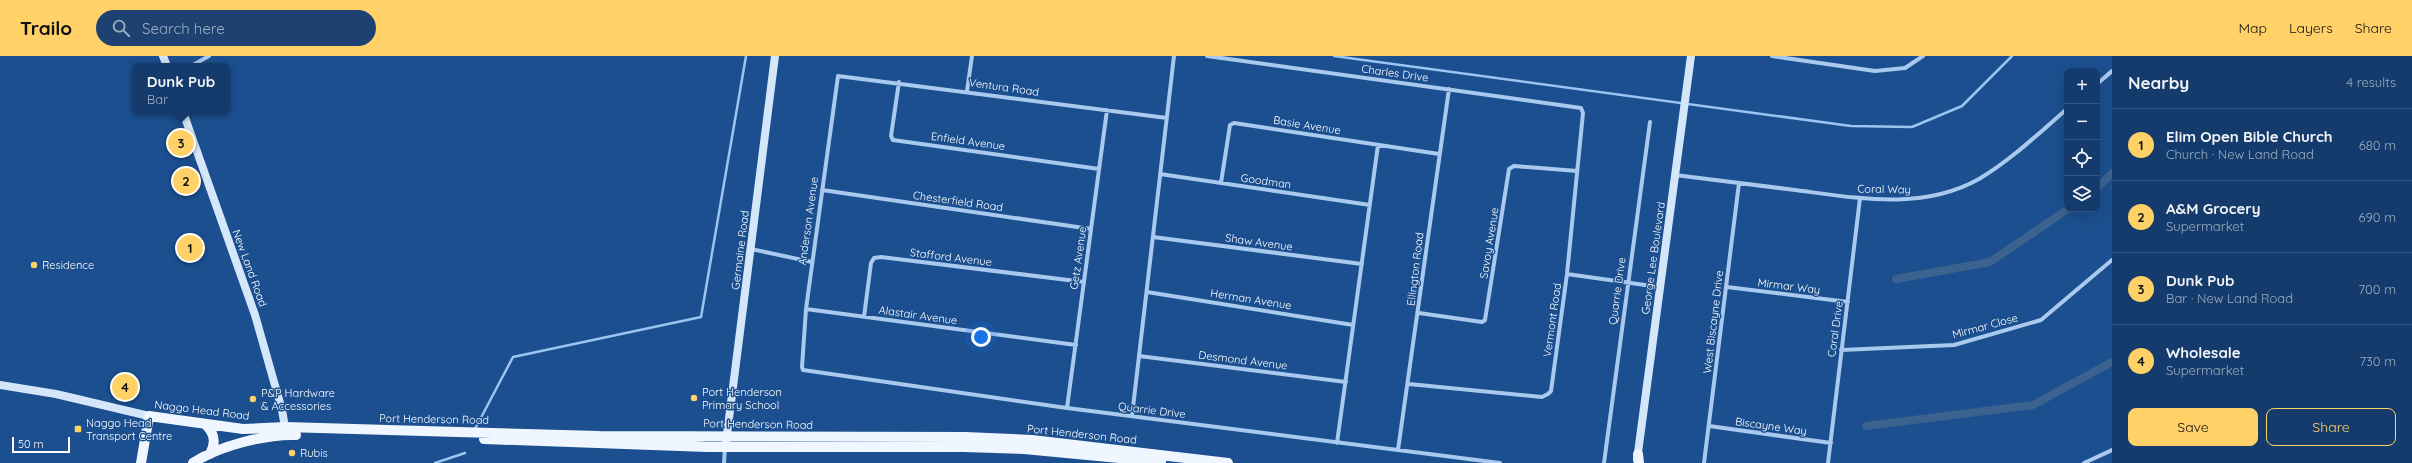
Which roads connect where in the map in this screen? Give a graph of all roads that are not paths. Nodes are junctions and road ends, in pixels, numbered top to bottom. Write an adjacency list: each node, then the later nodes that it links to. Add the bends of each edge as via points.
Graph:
1 (209, 56): 10 (street)
2 (775, 56): 36 (street, Germaine Road)
3 (972, 56): 16 (street)
4 (1174, 56): 21 (street)
5 (1206, 56): 9 (street, Charles Drive)
6 (1691, 56): 28 (street, George Lee Boulevard)
7 (1772, 56): 8 (street, via 1875,71 1905,68)
8 (1923, 56)
9 (1223, 57): 15 (street, Charles Drive)
10 (196, 63)
11 (2112, 71): 13 (street)
12 (838, 76): 14 (street, Ventura Road); 31 (street, Anderson Avenue)
13 (2100, 81)
14 (899, 82): 16 (street, Ventura Road); 25 (street, Enfield Avenue, via 891,136 893,140)
15 (1449, 89): 17 (street, Charles Drive); 24 (street, Ellington Road)
16 (967, 91): 18 (street, Ventura Road)
17 (1581, 108): 26 (street, Vermont Road, via 1583,113)
18 (1107, 110): 21 (street, Ventura Road); 25 (street, Getz Avenue)
19 (2064, 112): 32 (street, Coral Way, via 2006,160 1978,179 1942,194 1905,200)
20 (184, 115): 63 (street, New Land Road, via 255,315 282,410)
21 (1167, 118): 27 (street)
22 (1650, 122): 42 (street, Quarrie Drive)
23 (1378, 145): 24 (street, Basie Avenue); 30 (street, Basie Avenue, via 1232,124); 33 (street)
24 (1439, 154): 48 (street, Ellington Road)
25 (1099, 170): 34 (street, Getz Avenue)
26 (1576, 171): 40 (street, Vermont Road); 48 (street, Savoy Avenue, via 1514,166 1509,169 1485,320 1482,322)
27 (1160, 174): 30 (street, Goodman); 35 (street)
28 (1675, 174): 29 (street, Coral Way); 43 (street, George Lee Boulevard)
29 (1739, 183): 32 (street, Coral Way); 44 (street, West Biscayne Drive)
30 (1222, 184): 33 (street, Goodman)
31 (822, 190): 34 (street, Chesterfield Road); 38 (street, Anderson Avenue)
32 (1860, 198): 46 (street, Coral Drive)
33 (1370, 205): 39 (street)
34 (1091, 229): 41 (street, Getz Avenue)
35 (1153, 236): 39 (street, Shaw Avenue); 45 (street)
36 (751, 249): 38 (street); 64 (street, Germaine Road)
37 (2112, 260): 52 (street, Mirmar Close, via 2041,320 1954,345)
38 (812, 262): 47 (street, Anderson Avenue)
39 (1362, 264): 50 (street)
40 (1567, 274): 42 (street); 56 (street, Vermont Road, via 1548,394 1542,396)
41 (1084, 282): 49 (street, Stafford Avenue, via 874,258 871,262); 51 (street, Getz Avenue)
42 (1628, 282): 43 (street); 79 (street, Quarrie Drive)
43 (1660, 287): 71 (street, George Lee Boulevard)
44 (1727, 287): 46 (street, Mirmar Way); 62 (street, West Biscayne Drive)
45 (1147, 292): 50 (street, Herman Avenue); 53 (street)
46 (1848, 302): 52 (street, Coral Drive)
47 (806, 309): 49 (street, Alastair Avenue); 54 (street, Anderson Avenue)
48 (1419, 313): 56 (street, Ellington Road)
49 (864, 316): 51 (street, Alastair Avenue)
50 (1353, 325): 55 (street)
51 (1076, 344): 58 (street, Getz Avenue)
52 (1841, 350): 66 (street, Coral Drive)
53 (1139, 356): 55 (street, Desmond Avenue); 60 (street)
54 (803, 370): 58 (street, Quarrie Drive)
55 (1346, 382): 65 (street)
56 (1409, 384): 68 (street, Ellington Road)
57 (0, 385): 59 (street, Naggo Head Road, via 56,394)
58 (1067, 408): 60 (street, Quarrie Drive)
59 (149, 416): 61 (main road, Naggo Head Road); 73 (main road)
60 (1132, 416): 65 (street, Quarrie Drive)
61 (206, 425): 63 (main road, Naggo Head Road); 70 (main road, via 211,430 214,440)
62 (1709, 426): 66 (street, Biscayne Way); 80 (street, West Biscayne Drive)
63 (285, 431): 64 (main road, Port Henderson Road); 67 (main road, Port Henderson Road); 70 (main road)
64 (727, 436): 67 (street, Germaine Road); 77 (main road, Port Henderson Road, via 965,437 1019,440)
65 (1337, 443): 68 (street, Quarrie Drive)
66 (1831, 443): 81 (street, Coral Drive)
67 (725, 447): 75 (street); 76 (main road, Port Henderson Road, via 979,448)
68 (1398, 450): 78 (street, Quarrie Drive)
69 (2112, 450): 72 (street)
70 (210, 454): 74 (main road)
71 (1638, 460)
72 (2092, 461): 82 (street)
73 (141, 463)
74 (193, 463)
75 (724, 463)
76 (1174, 463)
77 (1228, 463)
78 (1500, 463)
79 (1604, 463)
80 (1704, 463)
81 (1828, 463)
82 (2084, 463)

